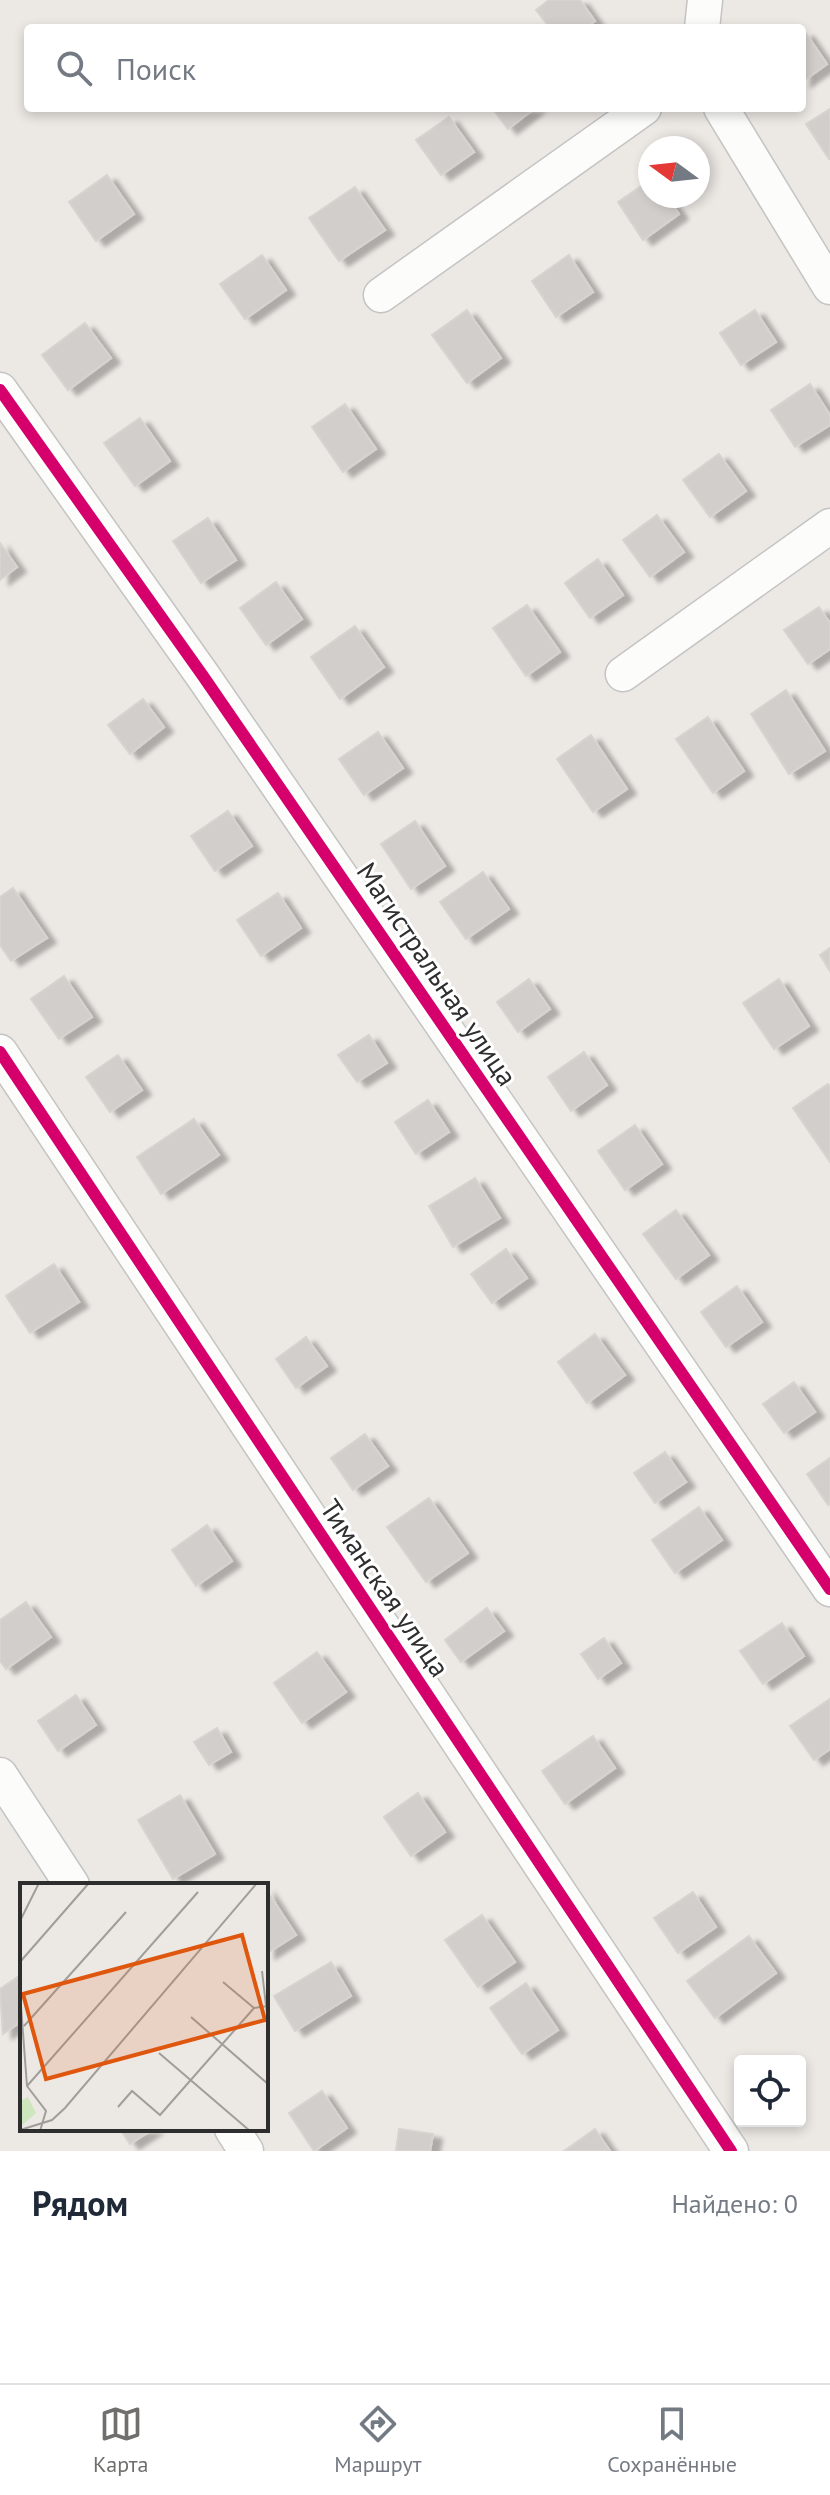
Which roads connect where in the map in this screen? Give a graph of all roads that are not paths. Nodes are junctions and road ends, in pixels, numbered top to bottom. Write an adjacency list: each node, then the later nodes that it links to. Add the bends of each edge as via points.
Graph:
1 (705, 0): 2 (street)
2 (702, 24)
3 (638, 112): 6 (street)
4 (723, 112): 5 (street)
5 (830, 287)
6 (381, 295)
7 (0, 390): 11 (street, Магистральная улица, via 203,676)
8 (830, 526): 9 (street)
9 (623, 674)
10 (0, 1052): 16 (street, Тиманская улица)
11 (830, 1589)
12 (0, 1775): 13 (street)
13 (71, 1883)
14 (233, 2131): 15 (street)
15 (246, 2151)
16 (731, 2151)

